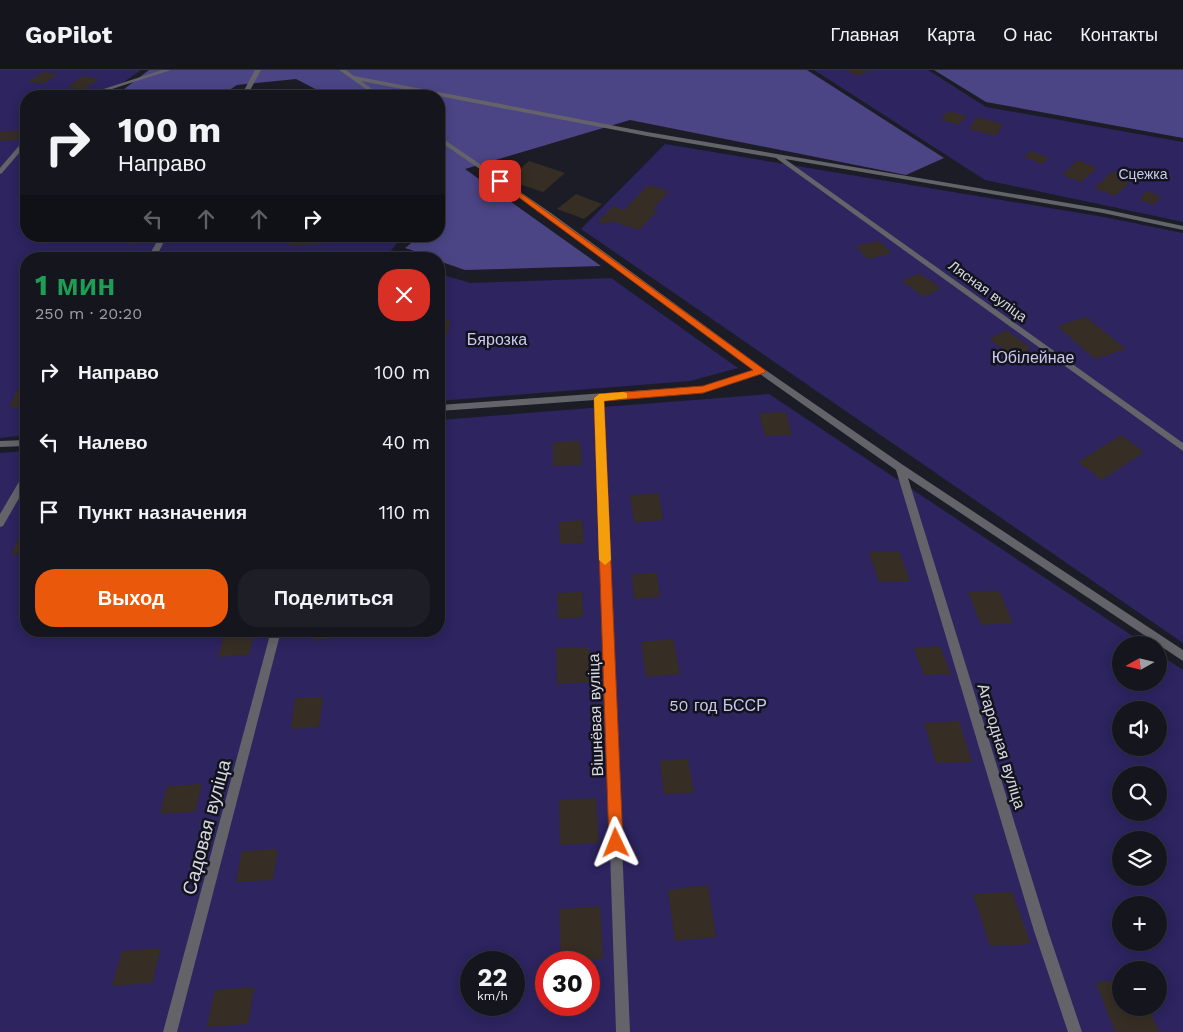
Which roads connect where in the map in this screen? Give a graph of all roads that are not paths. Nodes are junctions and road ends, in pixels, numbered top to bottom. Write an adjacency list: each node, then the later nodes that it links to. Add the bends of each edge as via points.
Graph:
1 (168, 70): 5 (street)
2 (258, 70): 6 (street)
3 (342, 70): 4 (street)
4 (351, 77): 7 (street); 8 (street)
5 (104, 90)
6 (247, 90)
7 (370, 90)
8 (421, 90)
9 (445, 94): 12 (street)
10 (445, 142): 15 (street, via 549,214)
11 (20, 148): 13 (street)
12 (777, 156): 14 (street, via 1103,211); 20 (street, Лясная вуліца)
13 (0, 172)
14 (1183, 228)
15 (761, 371): 16 (street, via 703,389); 21 (street)
16 (599, 398): 17 (street); 27 (street, Вішнёвая вуліца)
17 (445, 408)
18 (20, 443): 19 (street)
19 (0, 444)
20 (1183, 448)
21 (900, 468): 25 (street); 28 (street, Агародная вуліца, via 1041,931)
22 (20, 488): 23 (street)
23 (0, 523)
24 (274, 637): 26 (street, Садовая вуліца)
25 (1183, 656)
26 (170, 1032)
27 (624, 1032)
28 (1075, 1032)

